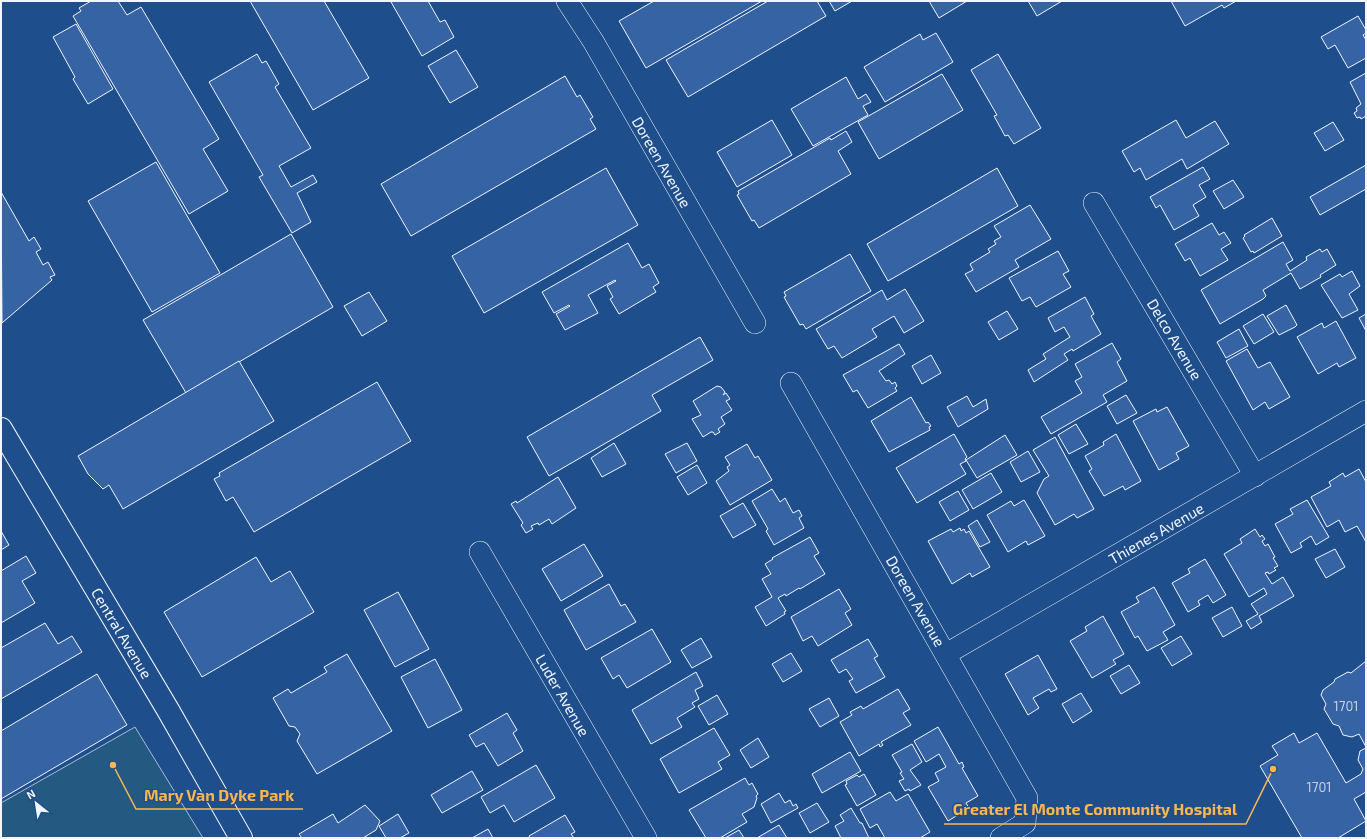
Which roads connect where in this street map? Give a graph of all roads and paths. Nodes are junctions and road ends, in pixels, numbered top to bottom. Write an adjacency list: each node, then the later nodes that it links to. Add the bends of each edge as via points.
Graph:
1 (567, 1): 3 (street, Doreen Avenue, via 593,41)
2 (1094, 203): 7 (street, Delco Avenue)
3 (756, 323)
4 (791, 383): 9 (street, Doreen Avenue)
5 (1366, 411): 7 (street, Thienes Avenue)
6 (1, 429): 10 (street, Central Avenue)
7 (1256, 476): 9 (street, Thienes Avenue)
8 (480, 552): 11 (street, Luder Avenue)
9 (946, 654): 12 (street, Doreen Avenue, via 1027,798 1025,823)
10 (241, 838)
11 (646, 838)
12 (1001, 838)

